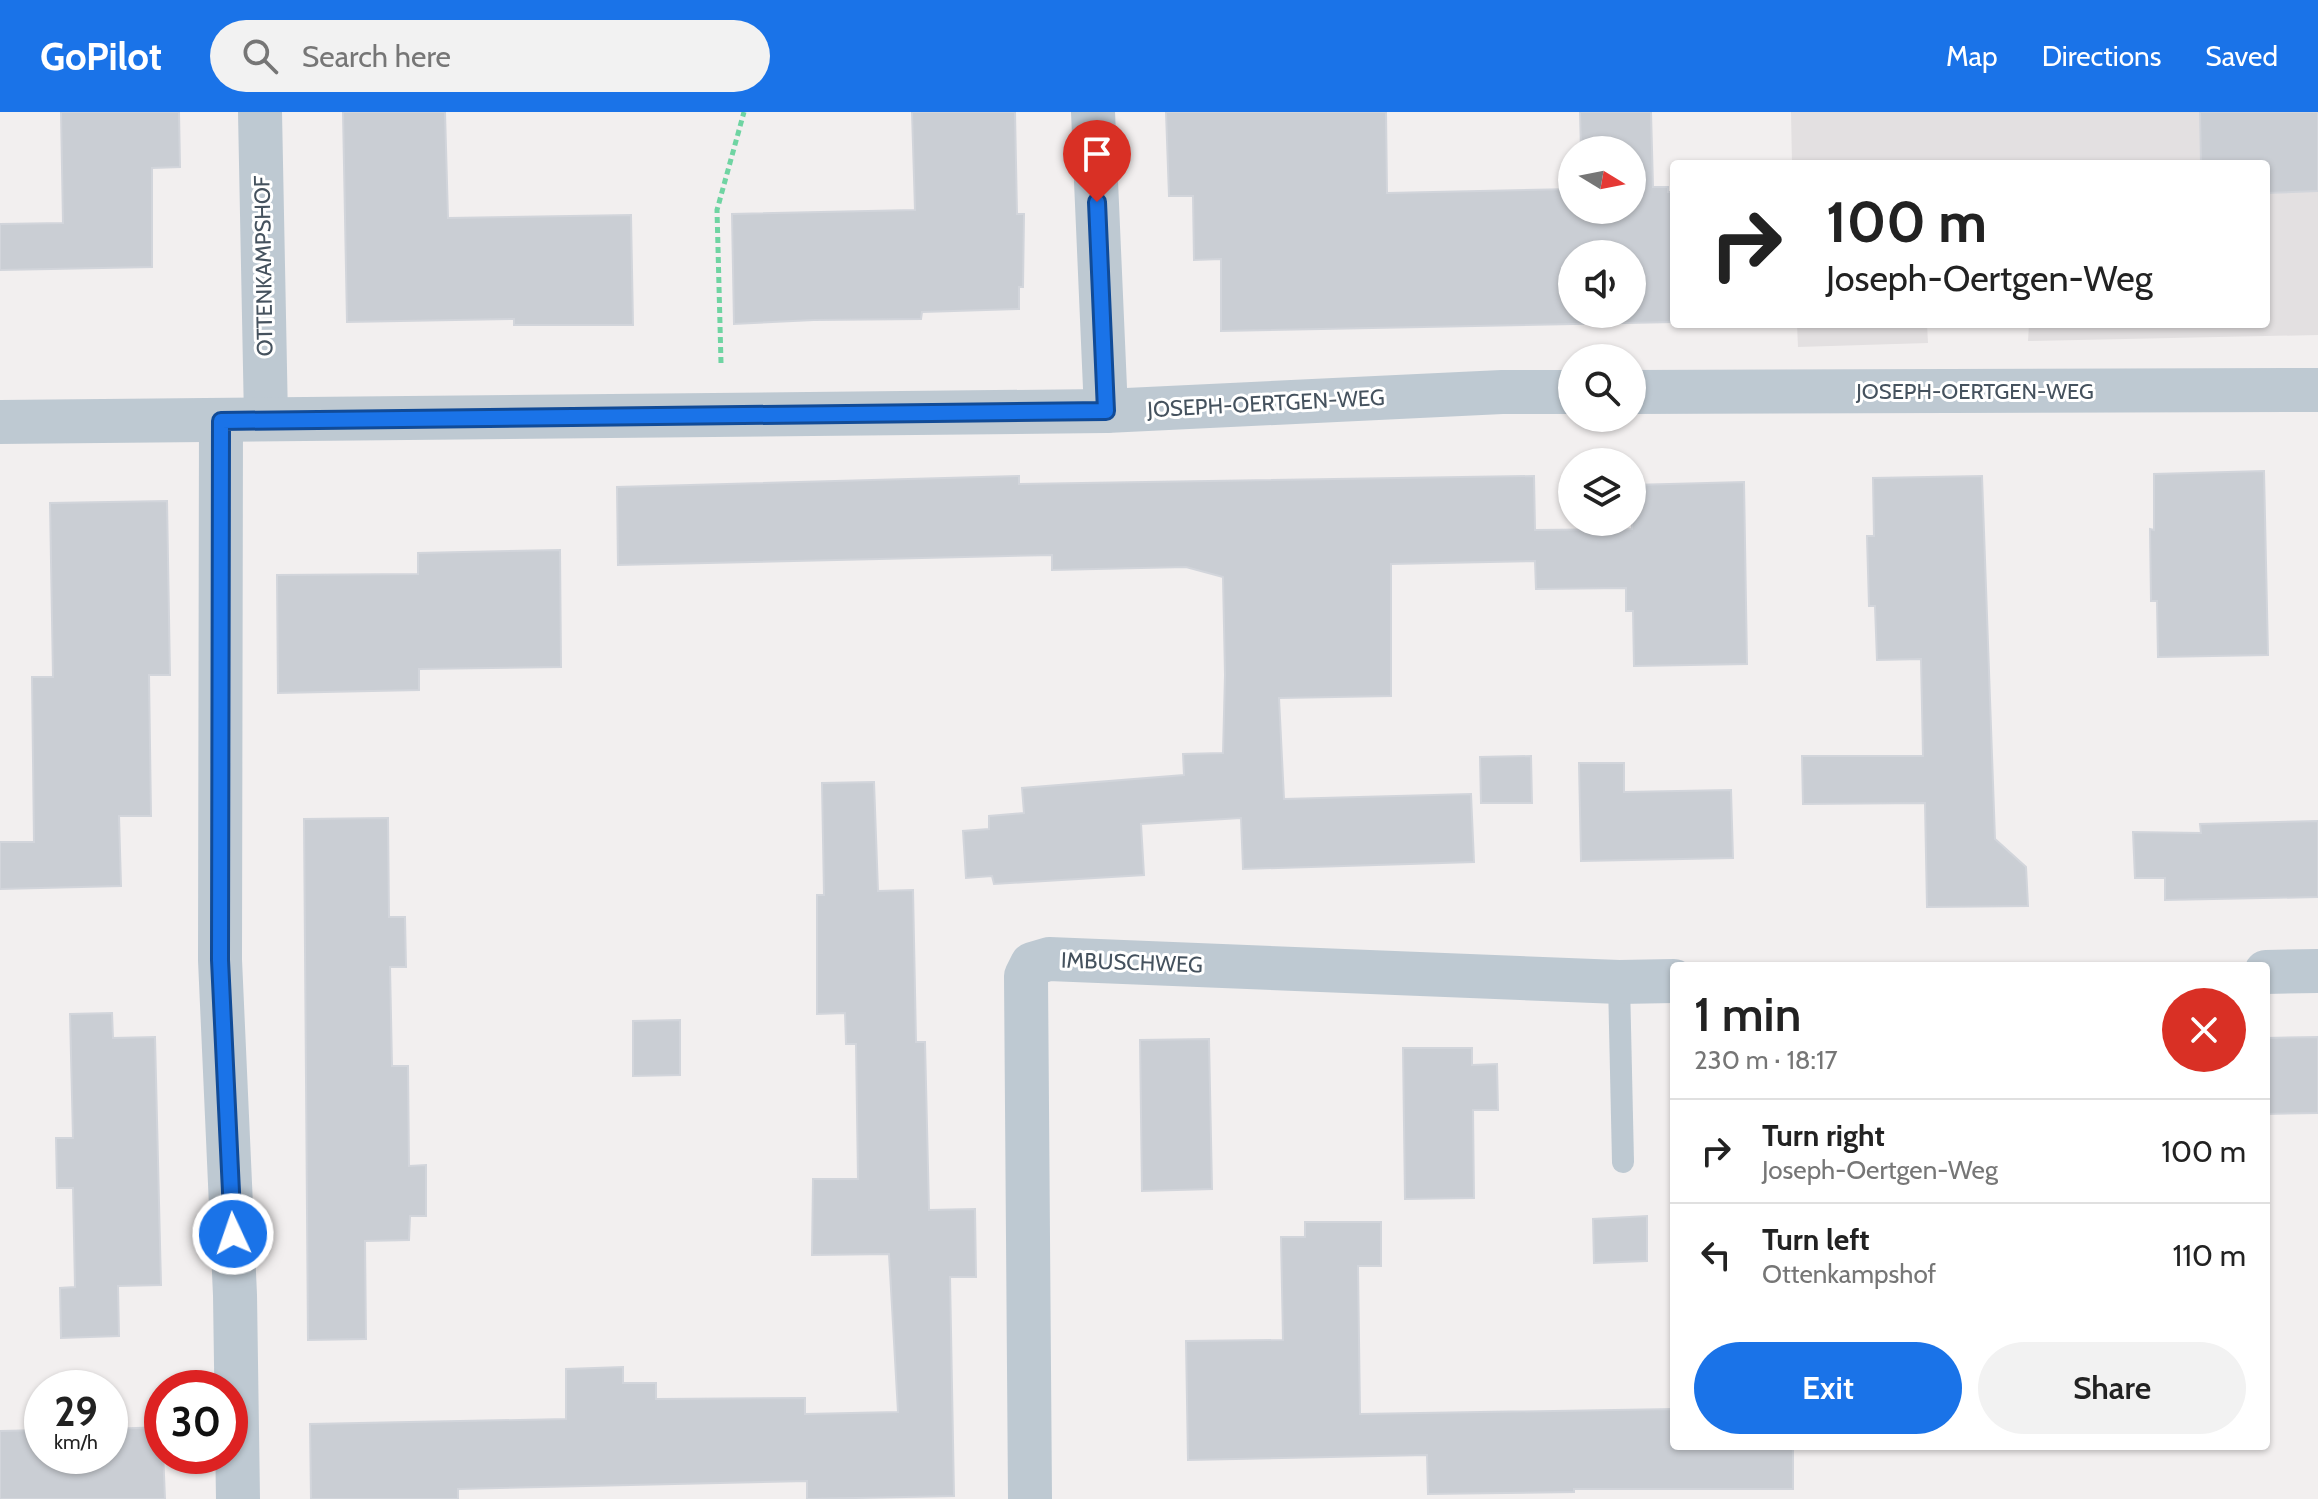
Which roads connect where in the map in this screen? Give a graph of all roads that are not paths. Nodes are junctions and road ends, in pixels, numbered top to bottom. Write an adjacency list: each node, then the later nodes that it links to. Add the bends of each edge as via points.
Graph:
1 (260, 112): 7 (street, OTTENKAMPSHOF)
2 (1093, 112): 6 (street)
3 (2318, 390): 5 (street, JOSEPH-OERTGEN-WEG)
4 (1558, 392): 6 (street, JOSEPH-OERTGEN-WEG)
5 (1646, 392)
6 (1106, 411): 7 (street, JOSEPH-OERTGEN-WEG)
7 (266, 419): 8 (street, JOSEPH-OERTGEN-WEG)
8 (221, 421): 9 (street, JOSEPH-OERTGEN-WEG); 15 (street, via 220,960)
9 (0, 422)
10 (2318, 971): 11 (street)
11 (2270, 972)
12 (1670, 981): 13 (street, IMBUSCHWEG)
13 (1619, 982): 14 (lane); 16 (street, IMBUSCHWEG, via 1049,959 1032,964 1026,976)
14 (1623, 1162)
15 (238, 1499)
16 (1030, 1499)

